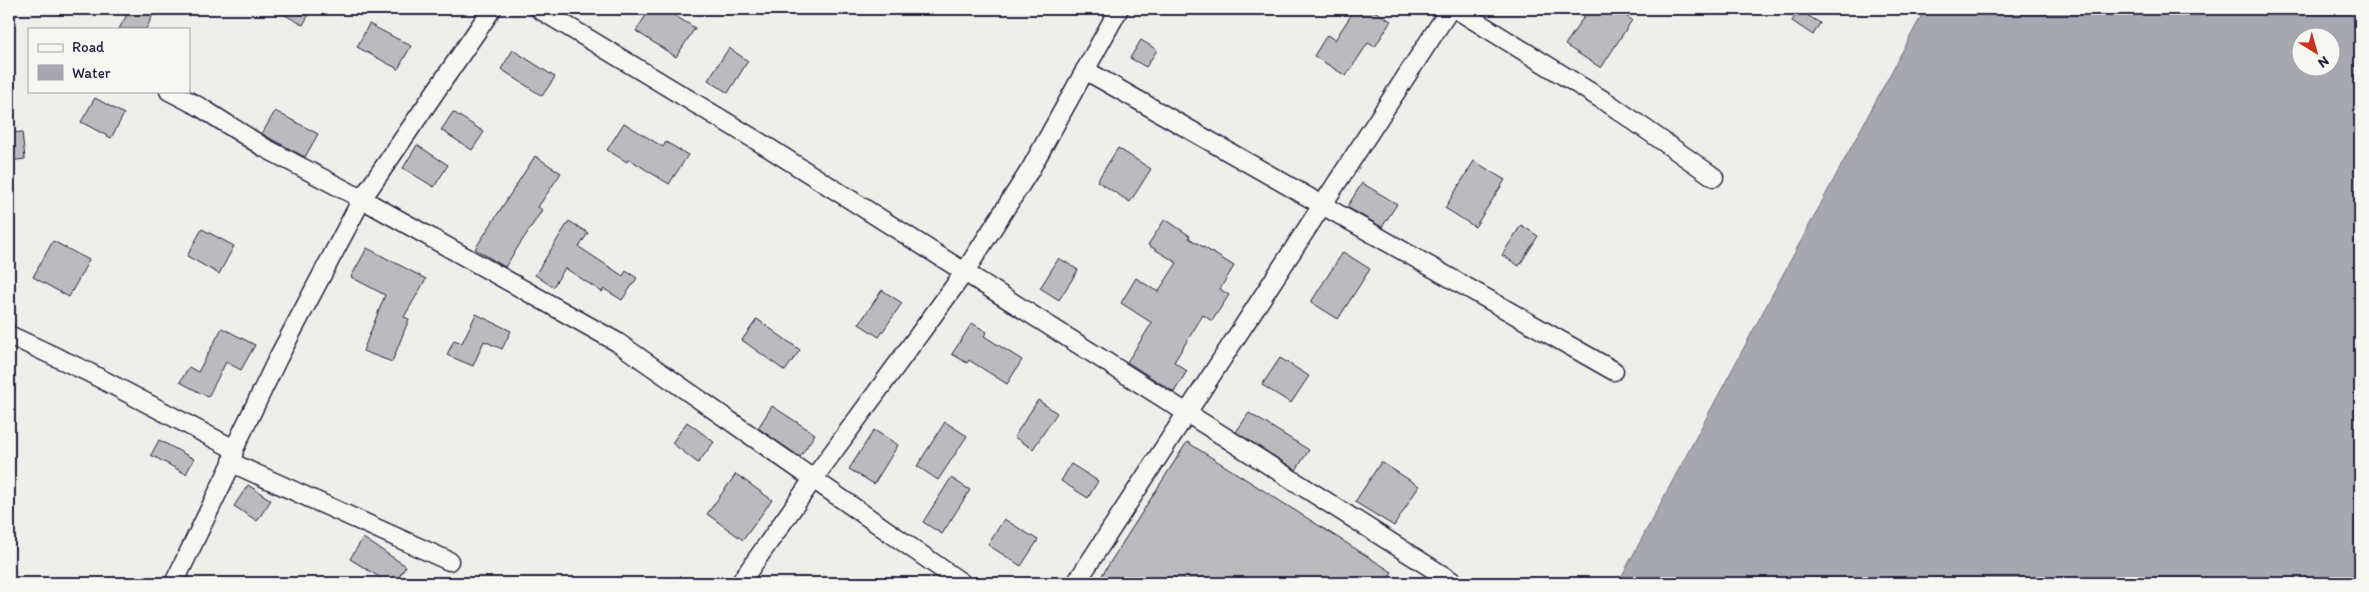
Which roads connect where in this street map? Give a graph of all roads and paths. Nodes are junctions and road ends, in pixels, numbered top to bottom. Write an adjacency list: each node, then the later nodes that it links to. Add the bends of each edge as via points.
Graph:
1 (492, 9): 9 (street)
2 (539, 9): 11 (street, via 769,148)
3 (1119, 9): 6 (street)
4 (1450, 9): 10 (street)
5 (1456, 9): 8 (street, via 1610,105)
6 (1085, 70): 10 (street); 11 (street, via 1030,170)
7 (172, 92): 9 (street, via 264,148)
8 (1714, 177)
9 (362, 199): 15 (street, via 278,358); 16 (street, via 617,342)
10 (1322, 204): 13 (street); 14 (street)
11 (964, 273): 14 (street); 16 (street)
12 (9, 335): 15 (street, via 97,376)
13 (1614, 371)
14 (1186, 411): 21 (street); 22 (street)
15 (233, 456): 17 (street); 18 (street)
16 (814, 478): 19 (street); 20 (street)
17 (449, 561)
18 (174, 583)
19 (740, 583)
20 (962, 583)
21 (1076, 583)
22 (1454, 583)

